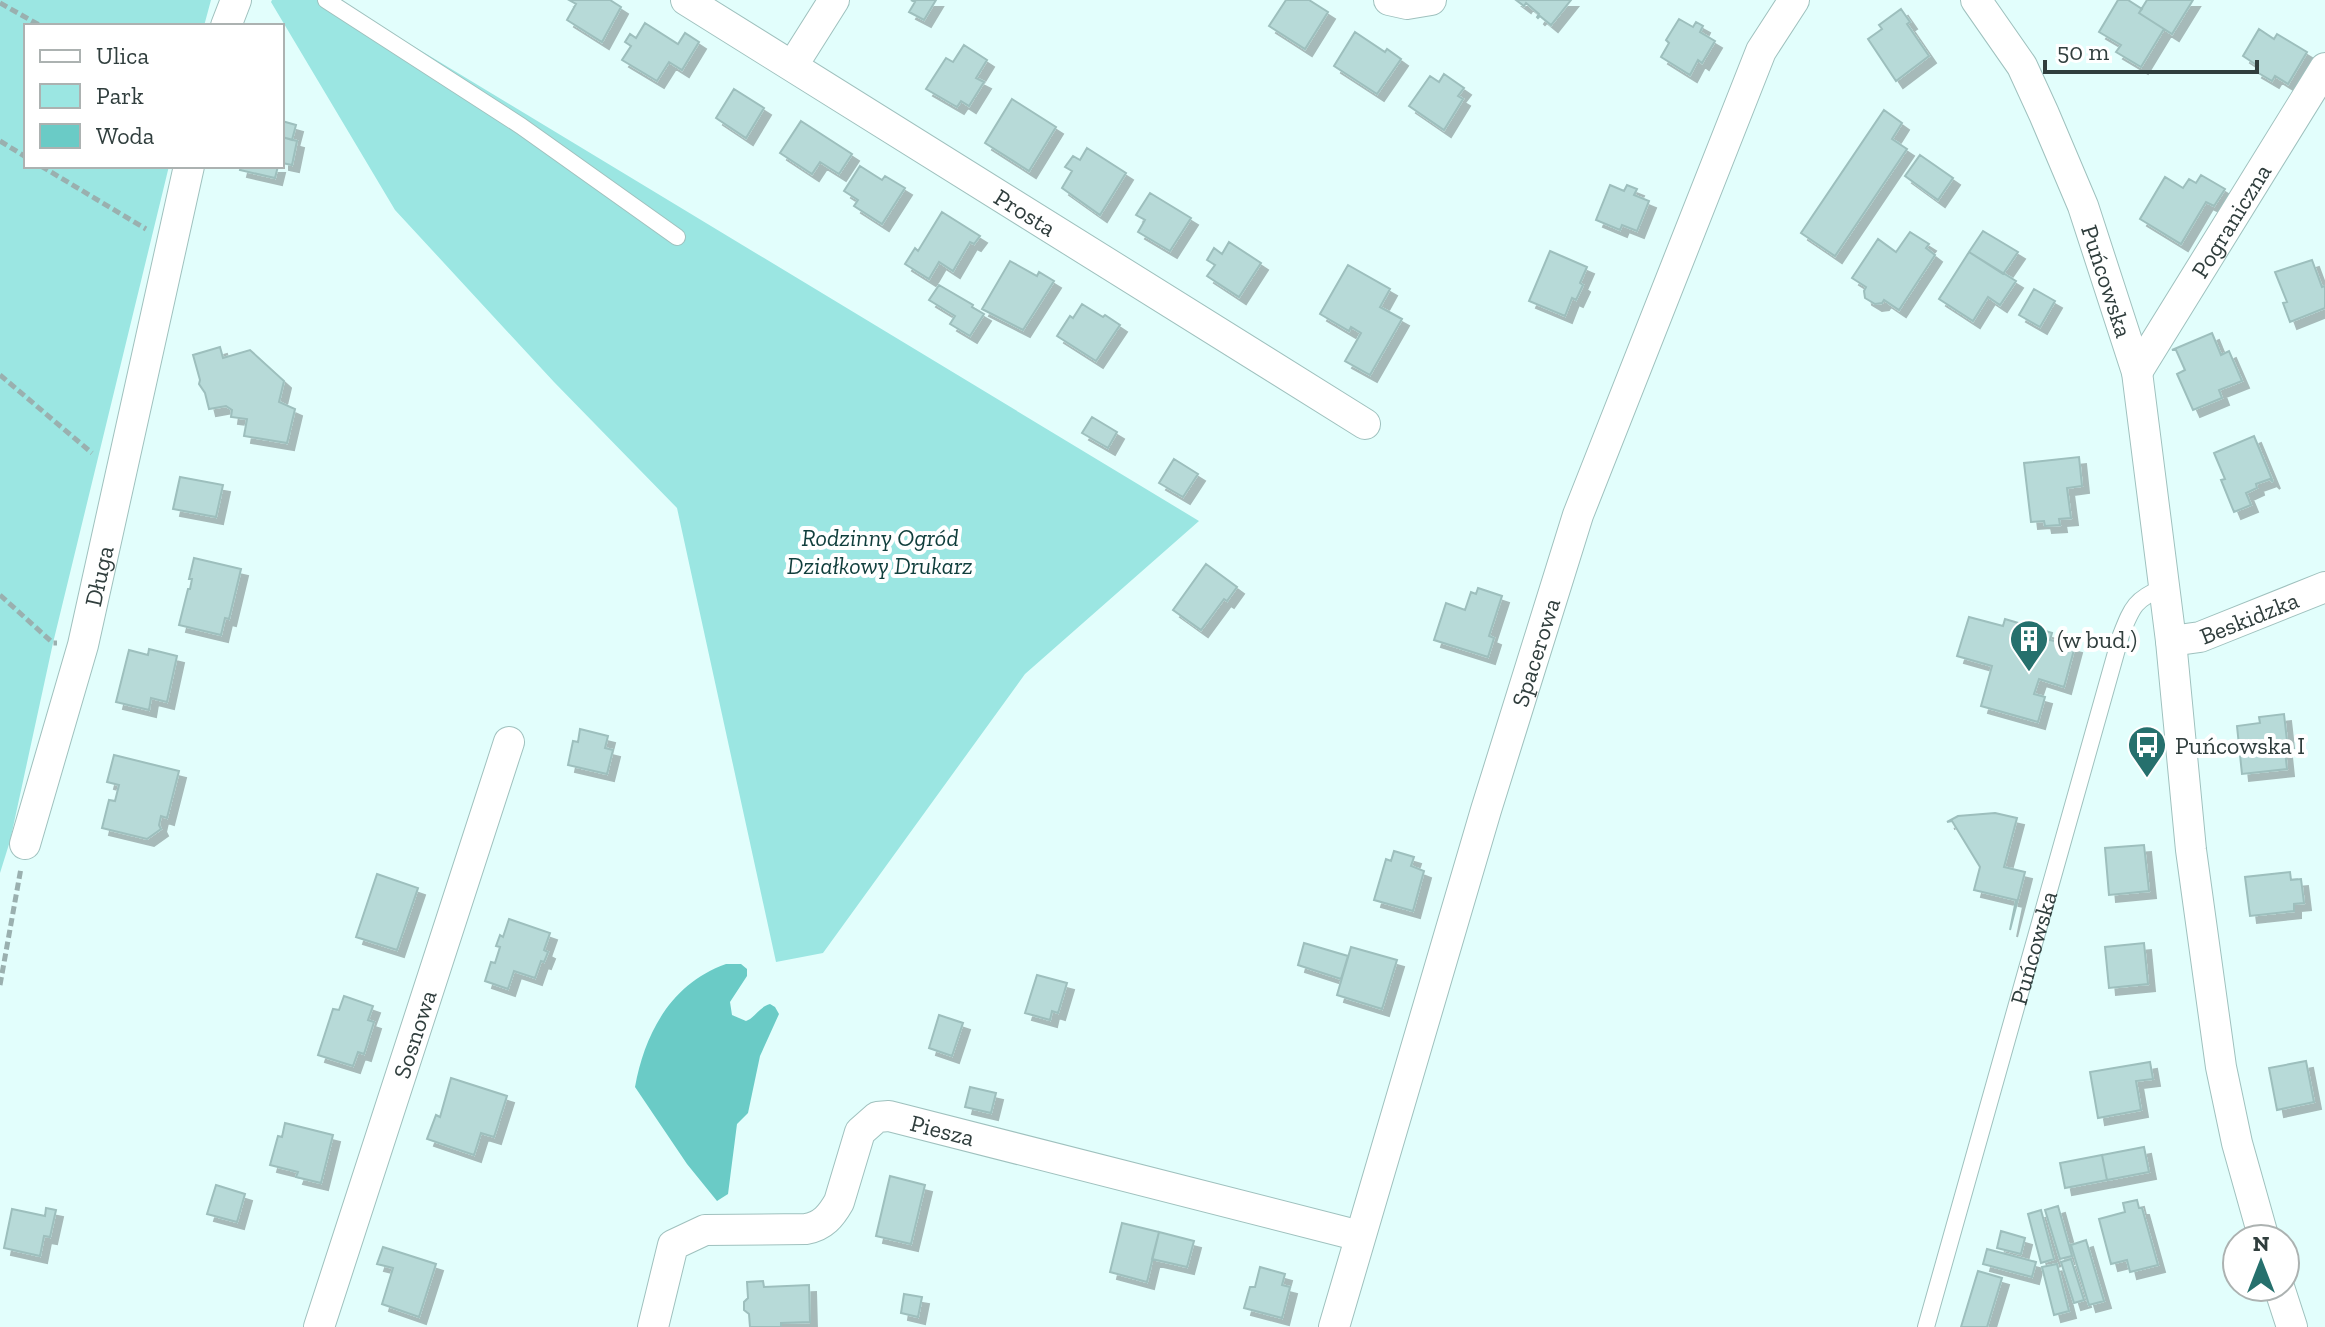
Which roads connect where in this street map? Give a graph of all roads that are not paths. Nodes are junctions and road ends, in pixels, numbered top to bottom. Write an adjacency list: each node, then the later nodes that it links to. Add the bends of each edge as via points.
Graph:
1 (236, 0): 9 (street)
2 (326, 0): 13 (lane, via 521,126)
3 (686, 0): 10 (street, Prosta)
4 (834, 0): 10 (street)
5 (1389, 0): 6 (street)
6 (1431, 0)
7 (1794, 0): 22 (street, Spacerowa, via 1761,51 1578,515)
8 (1976, 0): 14 (street, Puńcowska, via 2022,66 2044,114 2083,206)
9 (227, 24)
10 (793, 65): 15 (street, Prosta)
11 (2325, 68): 14 (street, Pograniczna)
12 (189, 168): 20 (street, Długa, via 83,645)
13 (677, 237)
14 (2137, 372): 16 (street, Puńcowska)
15 (1365, 424)
16 (2164, 587): 18 (street, Puńcowska); 27 (lane, Puńcowska, via 2143,596 2121,635)
17 (2325, 587): 18 (street, Beskidzka, via 2200,637)
18 (2171, 641): 21 (street, Puńcowska, via 2191,850 2221,1067)
19 (509, 742): 24 (street, Sosnowa)
20 (25, 844)
21 (2260, 1223)
22 (1360, 1236): 25 (street, Piesza, via 877,1117 860,1132 839,1202 816,1227 705,1230 673,1245); 26 (street, Spacerowa)
23 (2284, 1303): 28 (street)
24 (319, 1327)
25 (653, 1327)
26 (1334, 1327)
27 (1926, 1327)
28 (2292, 1327)

